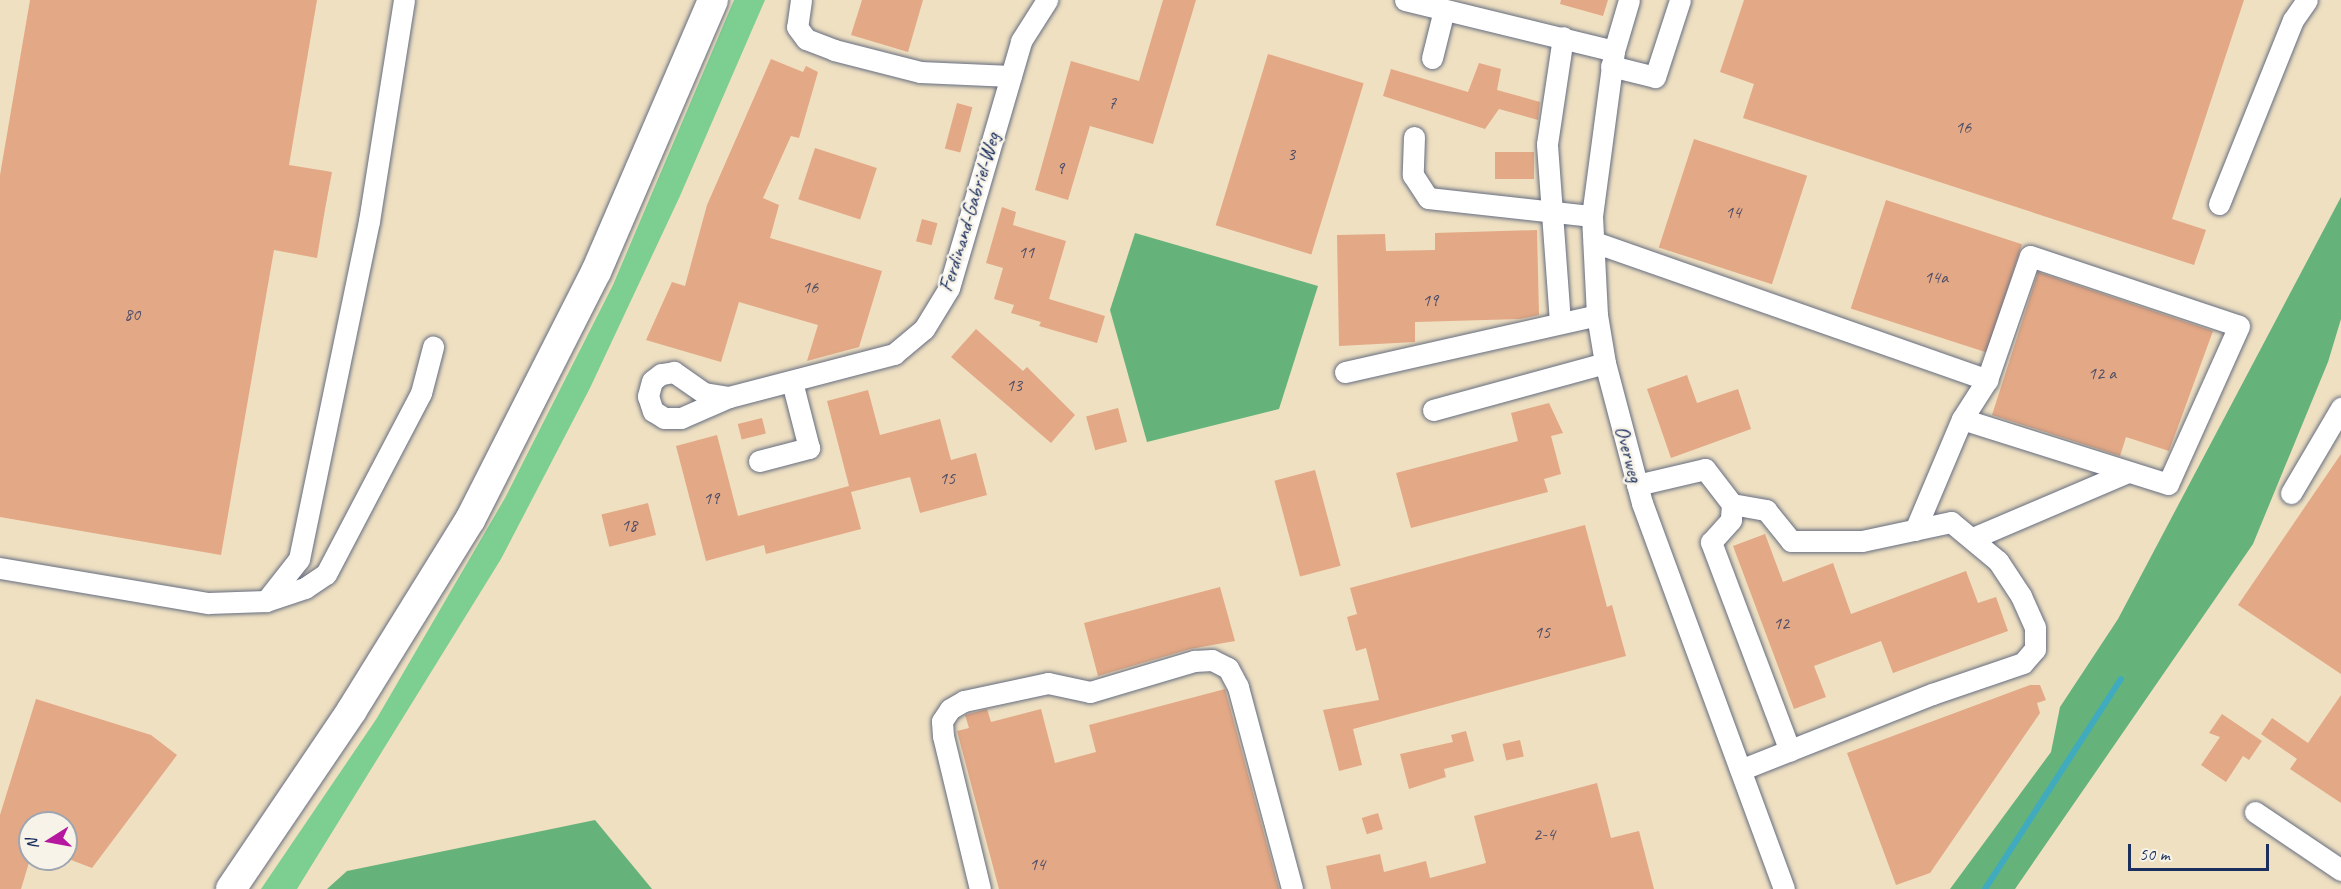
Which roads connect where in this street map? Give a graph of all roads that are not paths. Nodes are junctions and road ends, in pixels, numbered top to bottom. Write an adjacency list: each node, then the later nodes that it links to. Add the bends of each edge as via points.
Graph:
1 (404, 0): 38 (street, via 369,221 299,559)
2 (713, 0): 43 (highway, via 596,272 470,519 352,710)
3 (801, 0): 13 (street, via 797,27 806,39 834,50 920,72)
4 (1047, 0): 13 (street, Ferdinand-Gabriel-Weg, via 1021,41)
5 (1405, 0): 9 (street)
6 (1629, 0): 12 (street, Overweg)
7 (1680, 0): 12 (street, via 1655,77)
8 (2307, 0): 15 (street, via 2293,20)
9 (1444, 10): 10 (street); 11 (street)
10 (1563, 37): 12 (street); 16 (street, via 1547,144)
11 (1432, 58)
12 (1613, 58): 17 (street, Overweg)
13 (1011, 76): 25 (street, Ferdinand-Gabriel-Weg, via 949,288 924,329 894,354)
14 (1414, 137): 16 (street, via 1413,175 1428,198)
15 (2219, 204)
16 (1553, 213): 17 (street); 20 (street)
17 (1592, 216): 18 (street, Overweg)
18 (1594, 242): 19 (street, Overweg); 24 (street)
19 (1598, 315): 20 (street); 22 (street, Overweg)
20 (1560, 322): 23 (street)
21 (433, 347): 38 (street, via 421,393 326,574 305,588)
22 (1605, 363): 28 (street); 32 (street, Overweg)
23 (1345, 372)
24 (1987, 380): 29 (street); 31 (street, via 2030,256 2240,326 2168,484)
25 (792, 382): 26 (street, Ferdinand-Gabriel-Weg); 30 (street, via 808,448)
26 (729, 397)
27 (2341, 408): 33 (street)
28 (1433, 410)
29 (1962, 420): 31 (street); 35 (street)
30 (759, 461)
31 (2128, 472): 36 (street)
32 (1637, 485): 34 (street, via 1705,469); 40 (street, Overweg)
33 (2291, 493)
34 (1732, 504): 35 (street, via 1766,510 1791,541 1862,541); 39 (street, via 1731,520 1711,542)
35 (1915, 530): 36 (street, via 1951,522)
36 (1973, 538): 39 (street, via 1998,561 2035,627 2035,649 2024,663 1932,694)
37 (0, 568): 38 (street, via 208,603)
38 (266, 601)
39 (1790, 751): 40 (street)
40 (1740, 770): 46 (street, Overweg)
41 (2254, 812): 42 (street)
42 (2341, 870)
43 (231, 889)
44 (980, 889): 45 (street, via 943,736 942,721 950,709 964,702 1048,683 1089,692 1194,661 1212,660 1228,668 1238,687)
45 (1292, 889)
46 (1784, 889)

